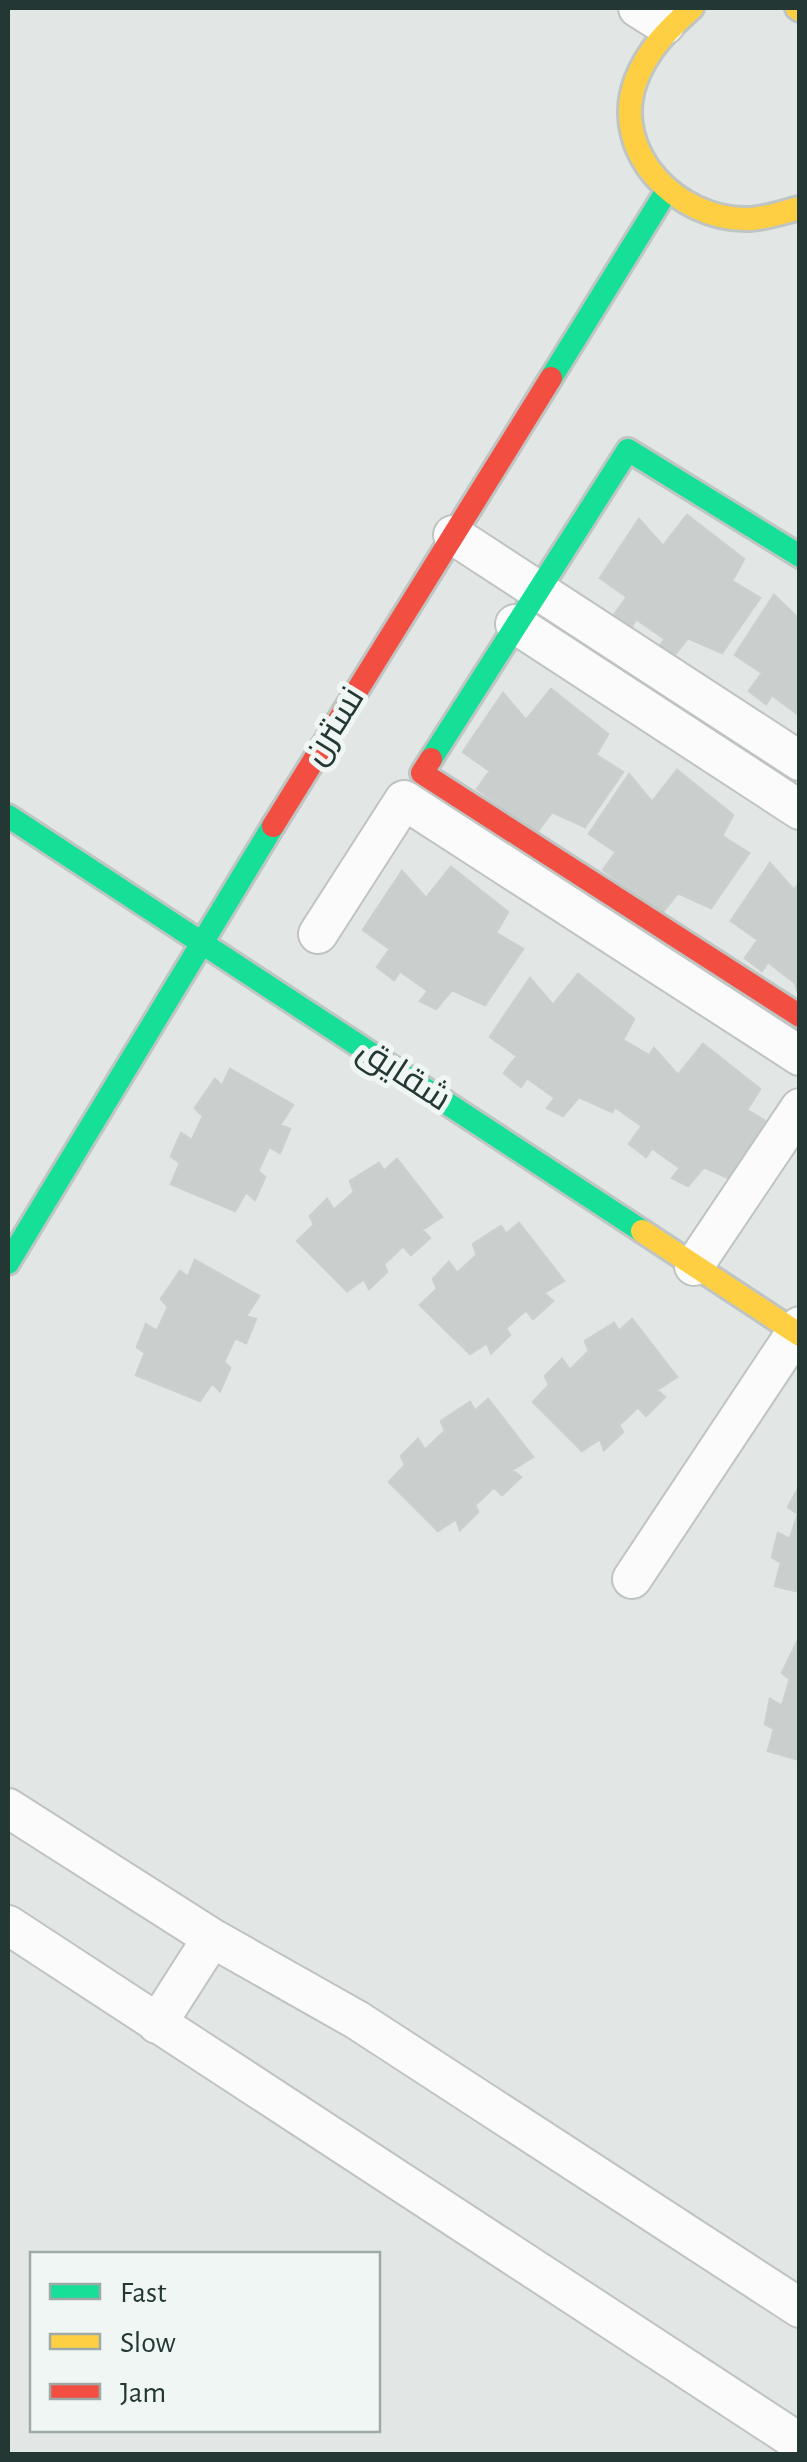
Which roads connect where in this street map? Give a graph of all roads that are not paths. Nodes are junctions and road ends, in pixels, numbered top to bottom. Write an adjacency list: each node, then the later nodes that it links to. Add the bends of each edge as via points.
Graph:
1 (665, 13): 2 (street, via 632,90 631,127 643,162)
2 (666, 192): 3 (street, via 697,213 732,222 769,220); 4 (street, نسترن)
3 (800, 208)
4 (453, 536): 6 (street); 13 (street, نسترن)
5 (800, 556): 6 (street, via 628,450)
6 (537, 590): 7 (street); 8 (street)
7 (515, 624): 9 (street); 10 (street)
8 (800, 761)
9 (413, 786): 12 (street); 14 (street); 15 (street)
10 (800, 810)
11 (8, 816): 13 (street, شقایق)
12 (318, 934)
13 (200, 942): 17 (street, نسترن); 18 (street, شقایق)
14 (800, 1016)
15 (800, 1056)
16 (800, 1108): 18 (street)
17 (8, 1264)
18 (694, 1266): 19 (street, شقایق)
19 (798, 1331): 20 (street)
20 (632, 1579)
21 (8, 1808): 23 (street)
22 (8, 1925): 24 (street)
23 (212, 1938): 24 (street); 25 (street, via 356,2020)
24 (156, 2024): 26 (street)
25 (800, 2308)
26 (800, 2443)

